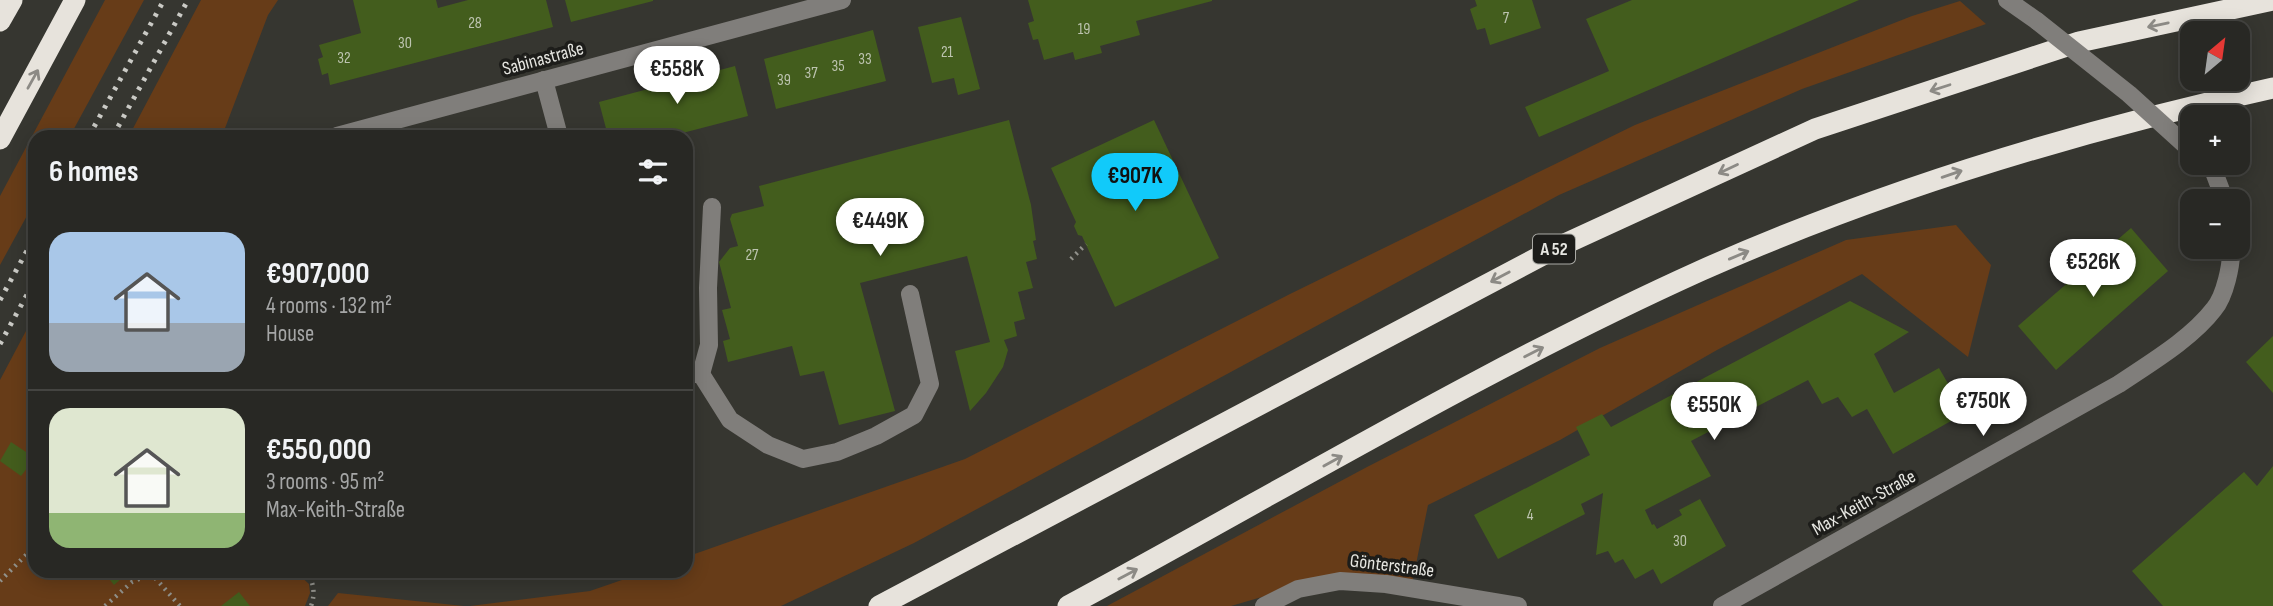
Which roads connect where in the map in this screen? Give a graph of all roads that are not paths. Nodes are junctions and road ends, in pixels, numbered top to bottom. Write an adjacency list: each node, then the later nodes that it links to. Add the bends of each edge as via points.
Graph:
1 (12, 0): 6 (highway)
2 (75, 0): 11 (highway, one-way to 2)
3 (842, 0): 7 (street, Sabinastraße)
4 (2007, 0): 12 (street, bridge, via 2129,94)
5 (2273, 0): 17 (highway, A 52, one-way to 17, via 2080,42 1815,129 1556,248)
6 (0, 21)
7 (544, 80): 9 (street, Sabinastraße); 10 (street)
8 (2273, 88): 18 (highway, one-way to 8, via 1511,364 1700,271 1882,199 2002,158)
9 (359, 130)
10 (557, 130)
11 (0, 139)
12 (2180, 140)
13 (712, 207): 16 (street, via 709,345)
14 (2232, 259): 21 (street, Max-Keith-Straße, via 2216,308 2119,384)
15 (910, 294): 16 (street, via 930,384 914,415 837,452 803,459 768,445 730,420)
16 (694, 374)
17 (879, 606)
18 (1068, 606)
19 (1264, 606): 20 (street, Gönterstraße, via 1298,589 1340,581)
20 (1518, 606)
21 (1722, 606)

